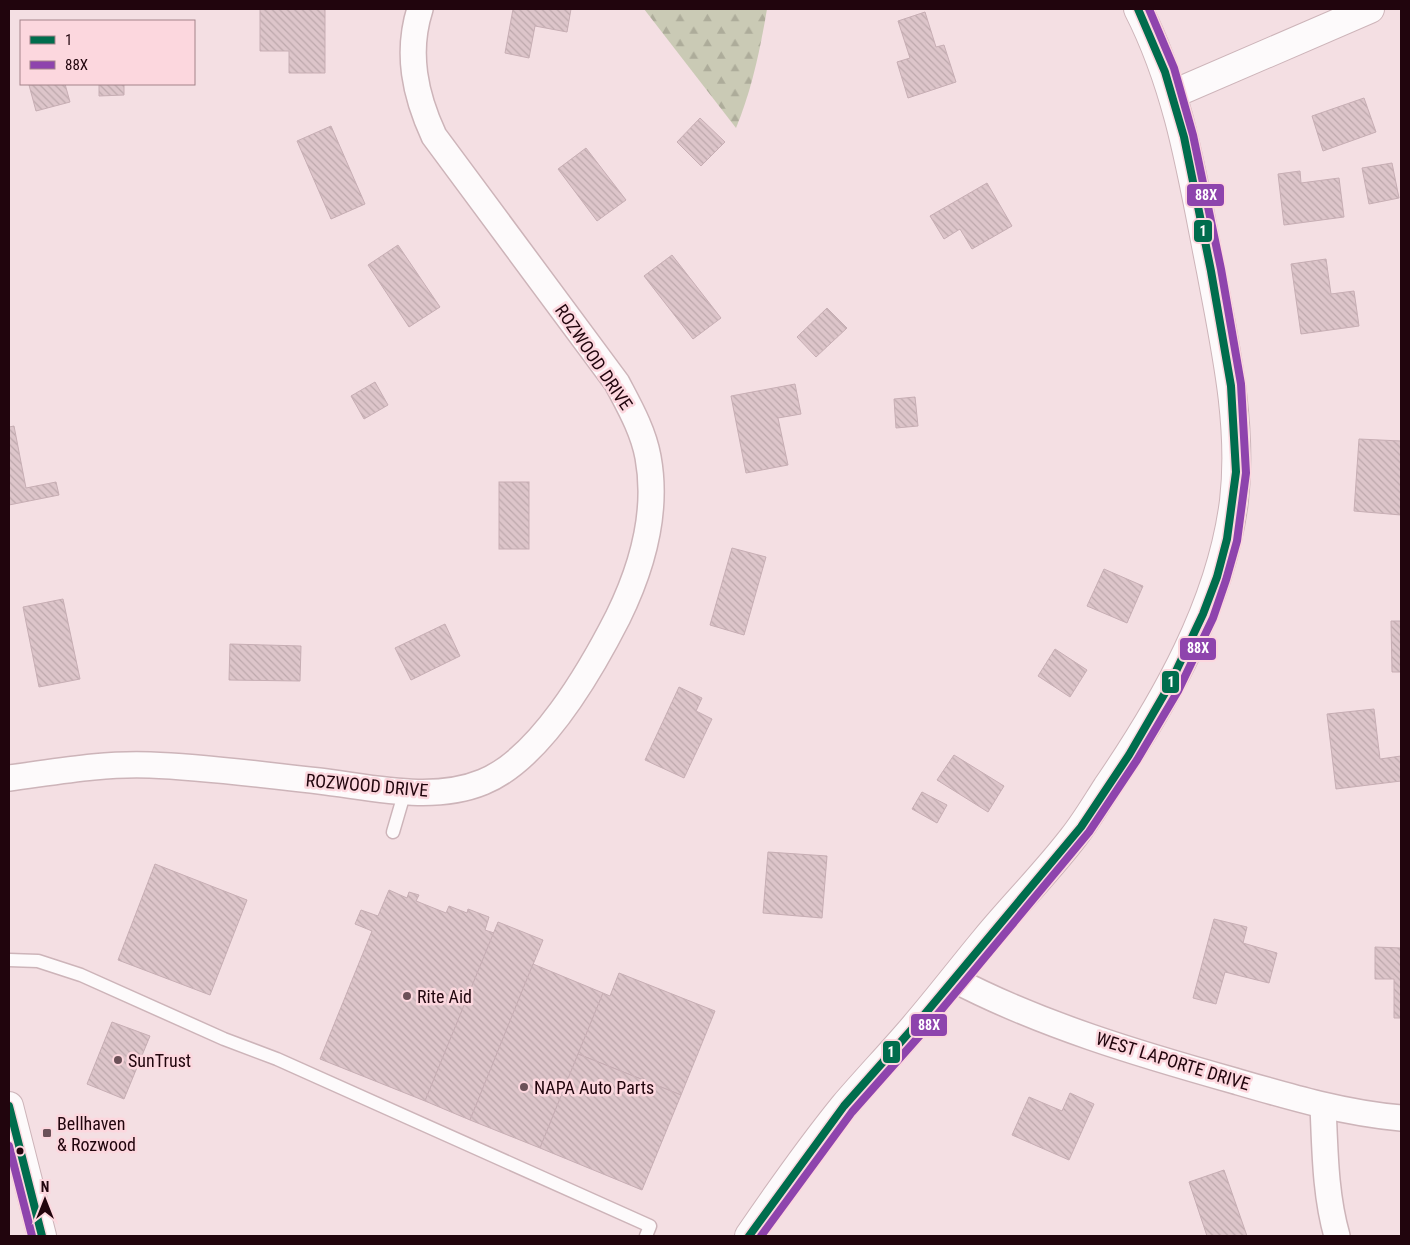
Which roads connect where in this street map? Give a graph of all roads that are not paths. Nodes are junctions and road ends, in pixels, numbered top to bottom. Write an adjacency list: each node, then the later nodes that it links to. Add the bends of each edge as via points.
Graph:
1 (420, 9): 6 (street, ROZWOOD DRIVE, via 413,54 421,108 434,136 617,383 641,431 651,487 648,528 638,568 621,610 576,690 544,732 509,766 482,783 443,792)
2 (1138, 9): 4 (street, via 1154,40)
3 (1370, 9): 4 (street)
4 (1173, 94): 9 (street, via 1188,154 1232,397 1236,461 1228,537 1193,637 1165,695 1130,753 1073,838)
5 (9, 778): 6 (street, ROZWOOD DRIVE, via 105,766 149,765)
6 (405, 791): 7 (lane)
7 (393, 832)
8 (9, 960): 14 (lane, via 38,961 81,975 277,1059 650,1226)
9 (953, 979): 11 (street, WEST LAPORTE DRIVE, via 983,995 1068,1028 1181,1066); 15 (street, via 846,1105 785,1183)
10 (9, 1106): 13 (street)
11 (1323, 1106): 12 (street, WEST LAPORTE DRIVE); 16 (street, via 1326,1172)
12 (1401, 1118)
13 (42, 1236)
14 (646, 1236)
15 (749, 1236)
16 (1336, 1236)

